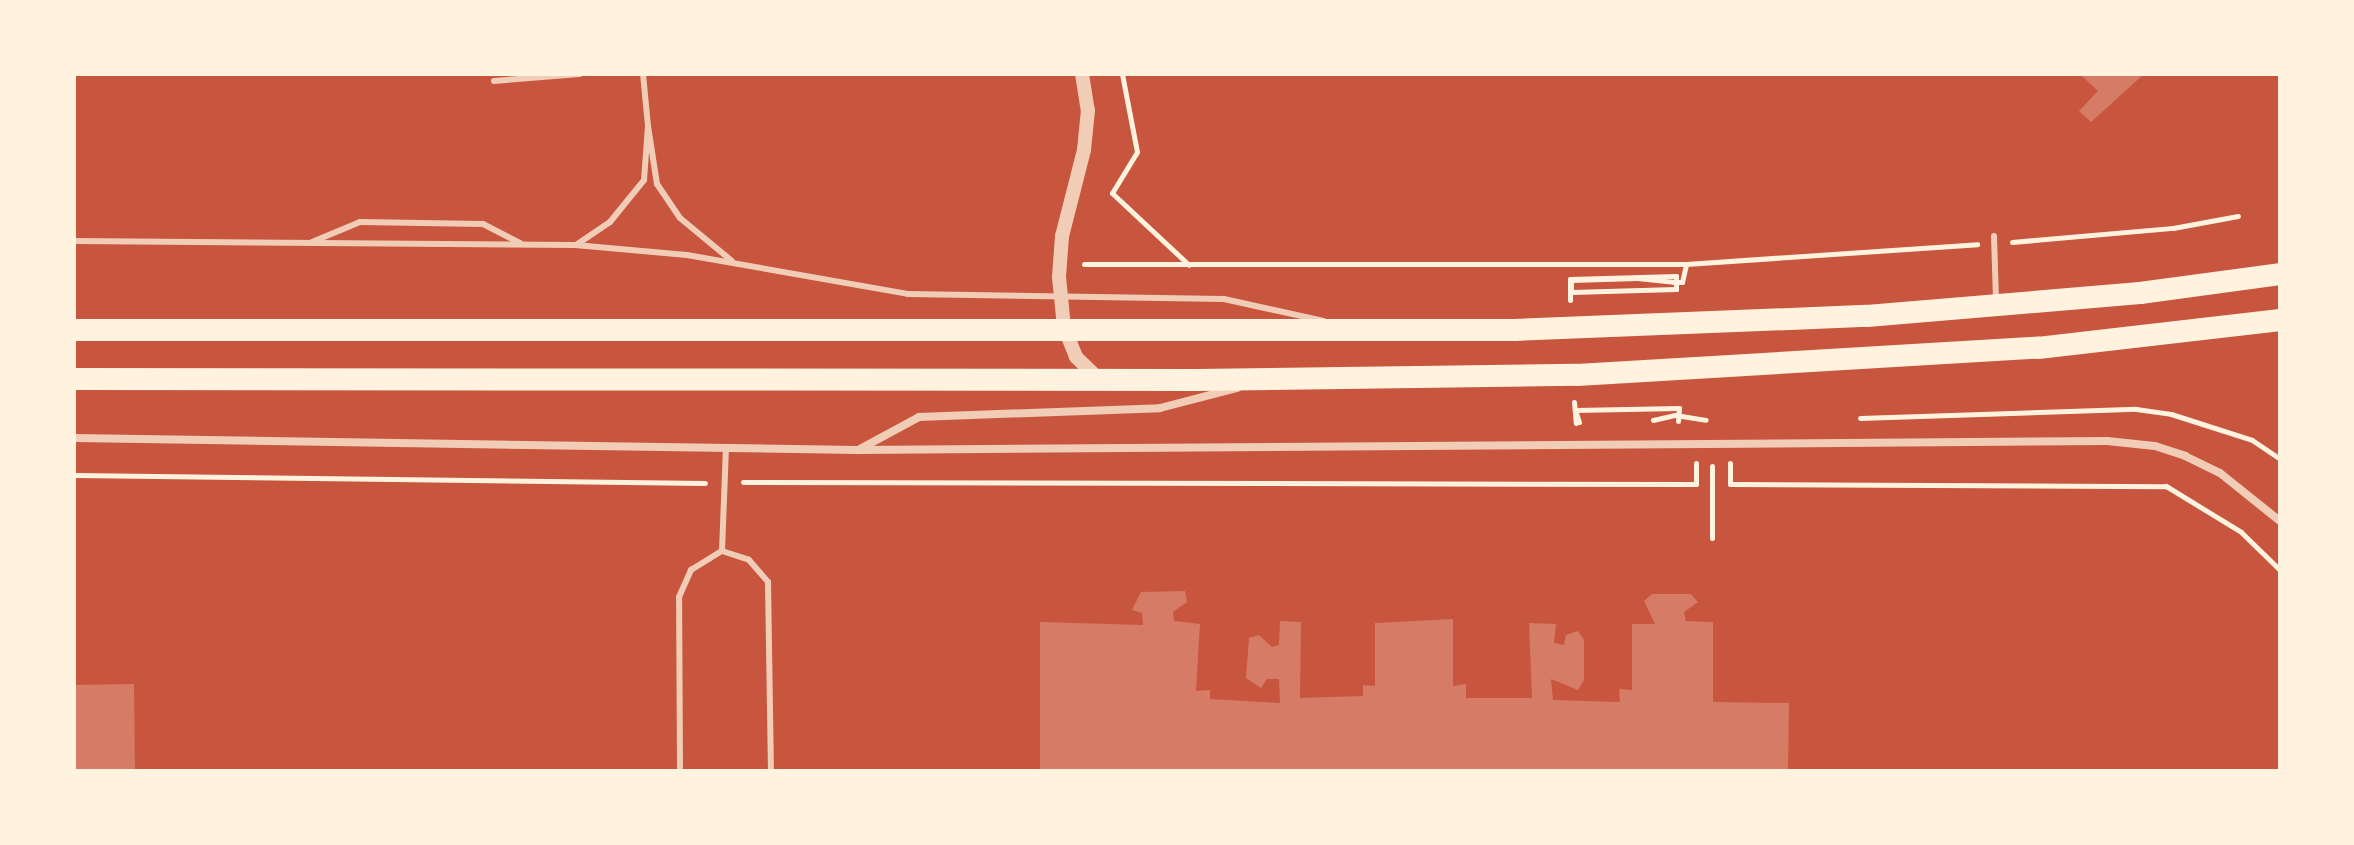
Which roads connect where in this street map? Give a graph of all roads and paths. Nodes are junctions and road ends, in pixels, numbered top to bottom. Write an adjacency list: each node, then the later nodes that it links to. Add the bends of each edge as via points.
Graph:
1 (580, 74): 5 (lane)
2 (643, 74): 6 (lane)
3 (1082, 74): 21 (street, via 1088,110 1084,150 1062,236)
4 (1122, 74): 18 (path, via 1137,152 1112,193)
5 (494, 81)
6 (648, 126): 14 (lane, via 644,180 610,222); 16 (lane, via 657,184 680,218)
7 (2238, 216): 10 (path, via 2173,228)
8 (1994, 236): 22 (lane)
9 (74, 241): 11 (lane)
10 (2002, 242)
11 (310, 243): 13 (lane); 13 (lane, via 360,222 483,224)
12 (1986, 243): 17 (path)
13 (523, 245): 14 (lane)
14 (575, 245): 16 (lane)
15 (1082, 249): 18 (path, via 1081,262 1086,265)
16 (735, 263): 21 (lane, via 908,294)
17 (1686, 264): 18 (path); 20 (path, via 1685,281)
18 (1190, 266)
19 (2280, 274): 22 (highway)
20 (1675, 286): 20 (path, via 1571,292 1571,280 1637,278)
21 (1061, 296): 24 (street); 26 (lane, via 1224,299)
22 (1997, 306): 26 (highway, via 1651,326)
23 (2280, 320): 29 (highway, via 2038,348 1695,371)
24 (1064, 327): 25 (highway); 26 (highway); 27 (street, via 1076,357)
25 (74, 330)
26 (1371, 331)
27 (1098, 378): 28 (highway); 29 (highway)
28 (74, 379)
29 (1267, 379): 36 (street, via 1160,408 919,417)
30 (1679, 408): 33 (path, via 1575,410 1575,422)
31 (1649, 421): 32 (path, via 1675,415)
32 (1712, 421)
33 (1590, 422)
34 (74, 438): 35 (street)
35 (726, 448): 36 (street); 39 (lane)
36 (857, 450): 40 (street, via 2107,441 2155,446 2185,456 2220,473)
37 (1721, 457): 43 (path, via 1730,457 1730,484 2166,486 2241,532)
38 (74, 475): 39 (path)
39 (722, 483): 41 (path, via 1696,484 1696,457 1712,460); 42 (lane)
40 (2280, 521)
41 (1712, 538)
42 (722, 551): 44 (lane, via 691,570 679,597); 45 (lane, via 749,560 768,582)
43 (2280, 570)
44 (680, 771)
45 (771, 771)

